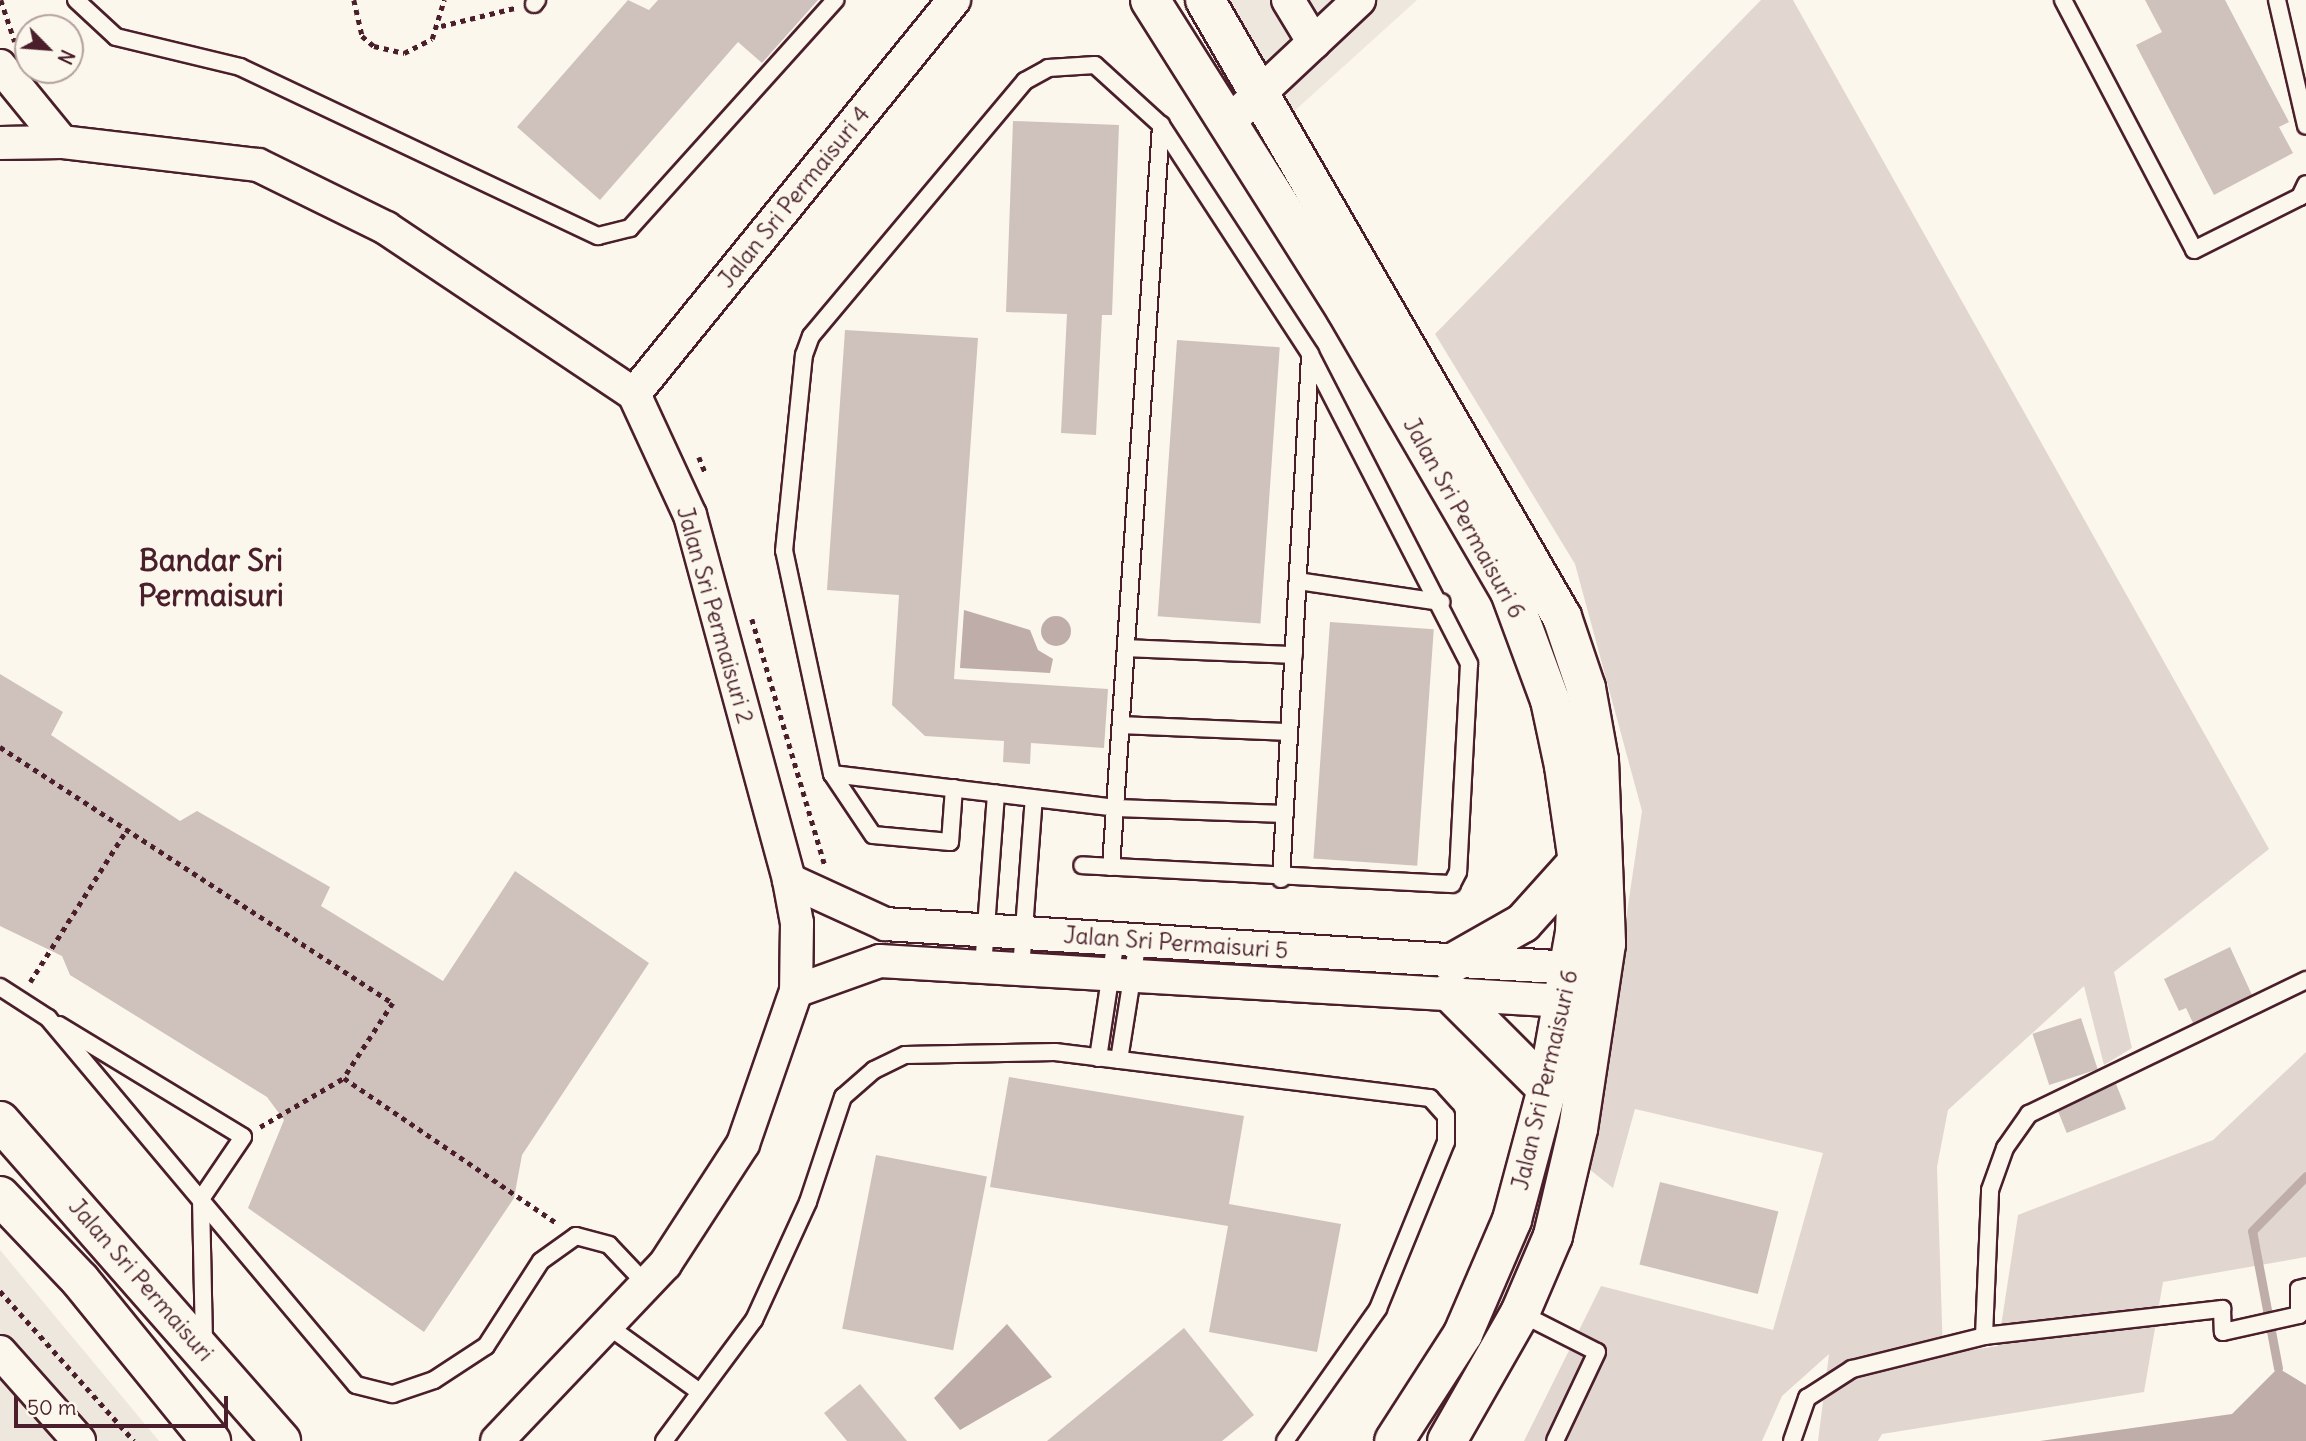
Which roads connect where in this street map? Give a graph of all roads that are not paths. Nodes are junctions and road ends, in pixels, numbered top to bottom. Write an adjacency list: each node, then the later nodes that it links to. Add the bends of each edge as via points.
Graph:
1 (76, 0): 2 (lane, via 116,37 240,67 598,236 630,228)
2 (835, 0)
3 (954, 0): 20 (street, Jalan Sri Permaisuri 4)
4 (1150, 0): 13 (street, Jalan Sri Permaisuri 6)
5 (1205, 0): 12 (street, Jalan Sri Permaisuri 6)
6 (1289, 0): 10 (street)
7 (1359, 0): 10 (street)
8 (2063, 0): 18 (lane, via 2194,250 2300,197)
9 (2277, 0): 15 (lane)
10 (1314, 43): 12 (street)
11 (0, 66): 16 (street)
12 (1262, 91): 13 (street); 41 (street, Jalan Sri Permaisuri 6, via 1562,617 1586,688 1599,760)
13 (1227, 123): 33 (street, Jalan Sri Permaisuri 6, via 1510,592 1550,700)
14 (1161, 125): 19 (lane); 23 (lane); 27 (lane, via 1095,65 1035,73 811,336 784,551)
15 (2306, 126)
16 (62, 142): 17 (street); 20 (street, via 258,165 386,228)
17 (0, 143)
18 (2306, 184)
19 (1310, 355): 21 (lane); 22 (lane)
20 (634, 394): 37 (street, Jalan Sri Permaisuri 2, via 690,516)
21 (1298, 581): 22 (lane); 24 (lane)
22 (1441, 602): 36 (lane, via 1469,664 1458,872 1452,884)
23 (1126, 648): 24 (lane); 25 (lane)
24 (1294, 655): 26 (lane)
25 (1121, 725): 26 (lane); 31 (lane)
26 (1289, 732): 32 (lane)
27 (832, 774): 28 (lane); 28 (lane, via 873,835 950,842)
28 (954, 788): 29 (lane)
29 (996, 793): 30 (lane); 38 (lane)
30 (1034, 798): 31 (lane); 39 (lane)
31 (1116, 808): 32 (lane); 35 (lane)
32 (1285, 814): 36 (lane)
33 (1578, 862): 45 (street, via 1523,923); 47 (street, Jalan Sri Permaisuri 6)
34 (1082, 865): 35 (lane)
35 (1111, 867): 36 (lane)
36 (1281, 879)
37 (789, 880): 38 (street, Jalan Sri Permaisuri 5, via 885,924); 49 (street, Jalan Sri Permaisuri 2, via 797,923)
38 (985, 930): 39 (street, Jalan Sri Permaisuri 5); 42 (lane)
39 (1024, 933): 40 (street, Jalan Sri Permaisuri 5); 43 (lane)
40 (1127, 940): 44 (lane); 45 (street, Jalan Sri Permaisuri 5)
41 (1606, 944): 47 (street); 51 (street, Jalan Sri Permaisuri 6)
42 (983, 967): 43 (street, Jalan Sri Permaisuri 5); 49 (street, Jalan Sri Permaisuri 5, via 880,961)
43 (1021, 969): 44 (street, Jalan Sri Permaisuri 5)
44 (1122, 974): 45 (street, Jalan Sri Permaisuri 5); 52 (lane); 53 (lane)
45 (1453, 976): 47 (street, Jalan Sri Permaisuri 5); 54 (street)
46 (2306, 980): 62 (lane, via 2029,1114 2005,1148 1990,1190)
47 (1574, 985): 51 (street); 54 (street, Jalan Sri Permaisuri 6)
48 (0, 987): 50 (lane)
49 (796, 991): 58 (street, Jalan Sri Permaisuri 2, via 743,1144)
50 (48, 1018): 57 (lane); 57 (lane, via 243,1137)
51 (1597, 1027): 60 (street, Jalan Sri Permaisuri 6, via 1553,1236)
52 (1098, 1058): 53 (lane); 65 (lane, via 905,1055 874,1070 843,1097 808,1202 754,1320)
53 (1119, 1060): 71 (lane, via 1430,1098 1446,1116 1446,1142 1378,1309)
54 (1547, 1089): 72 (street, Jalan Sri Permaisuri 6, via 1512,1220 1468,1322)
55 (0, 1121): 63 (street, Jalan Sri Permaisuri)
56 (0, 1196): 67 (street, Jalan Sri Permaisuri, via 80,1280)
57 (201, 1199): 58 (lane, via 356,1385 393,1394 433,1380 486,1346 541,1261 576,1236 609,1245); 63 (lane)
58 (646, 1284): 61 (street, Jalan Sri Permaisuri 2)
59 (2306, 1287): 62 (lane, via 2299,1289 2299,1315 2223,1332 2222,1309)
60 (1520, 1313): 73 (street, Jalan Sri Permaisuri 6); 74 (lane, via 1597,1352)
61 (608, 1326): 65 (lane); 69 (street, Jalan Sri Permaisuri 2)
62 (1984, 1336): 75 (lane, via 1852,1369 1807,1398)
63 (204, 1351): 68 (street, Jalan Sri Permaisuri)
64 (0, 1352): 66 (street)
65 (700, 1392): 70 (lane)
66 (79, 1441)
67 (211, 1441)
68 (281, 1441)
69 (497, 1441)
70 (664, 1441)
71 (1285, 1441)
72 (1394, 1441)
73 (1447, 1441)
74 (1555, 1441)
75 (1792, 1441)

